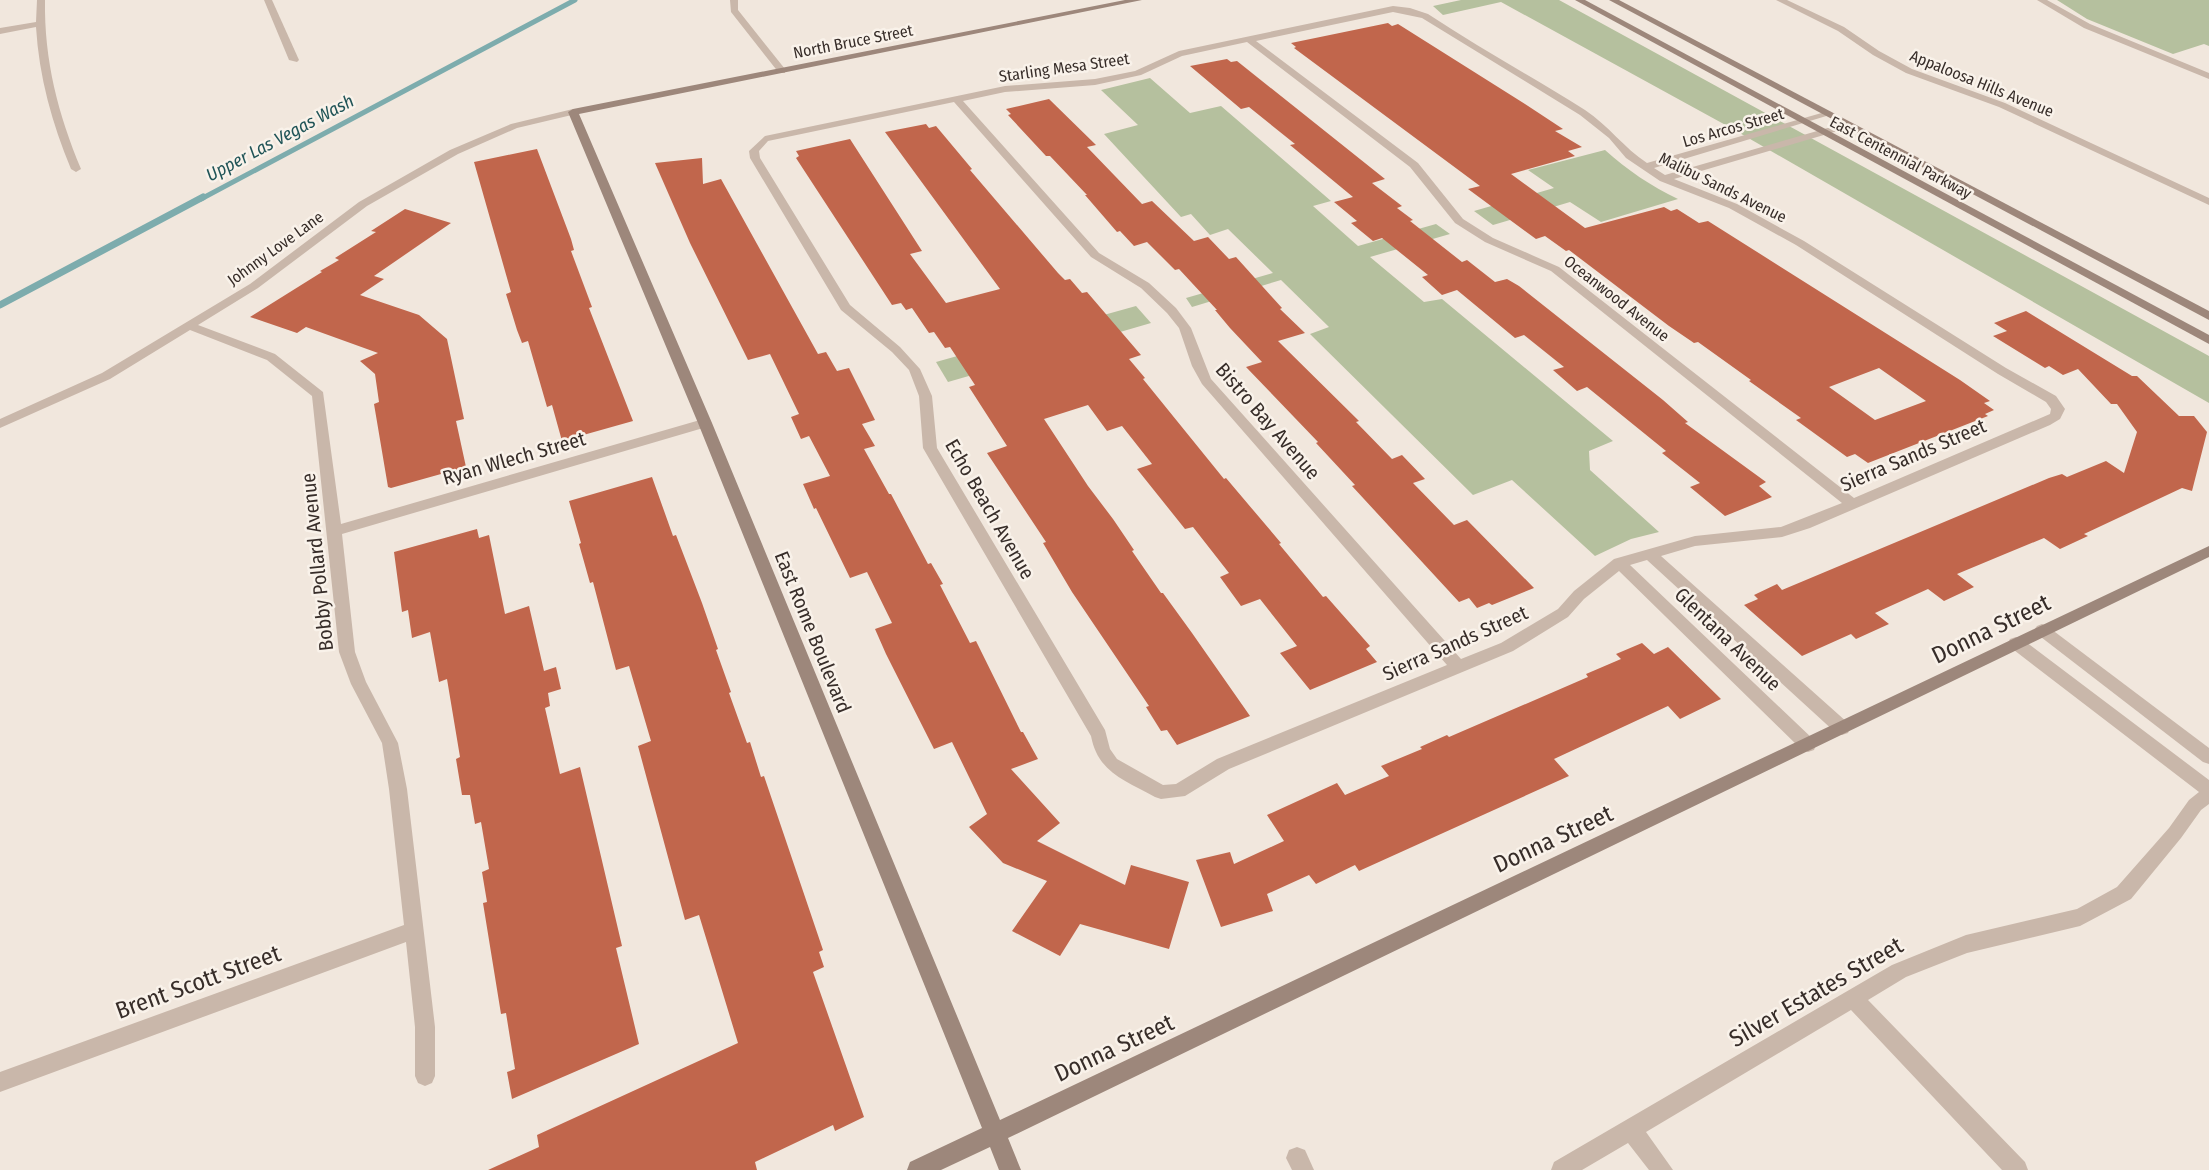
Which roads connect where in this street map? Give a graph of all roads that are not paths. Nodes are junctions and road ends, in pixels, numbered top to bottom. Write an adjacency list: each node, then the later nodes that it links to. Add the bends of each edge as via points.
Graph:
1 (41, 0): 10 (street)
2 (268, 0): 13 (street)
3 (734, 0): 14 (street, via 734,10)
4 (1138, 0): 14 (street, North Bruce Street)
5 (1580, 0): 19 (street, East Centennial Parkway)
6 (1613, 0): 18 (street, East Centennial Parkway)
7 (1780, 0): 26 (street, Appaloosa Hills Avenue, via 1841,29 1909,71 2002,105)
8 (2041, 0): 15 (street, via 2087,26)
9 (1408, 10): 12 (street, Starling Mesa Street, via 1384,10); 23 (street, Malibu Sands Avenue, via 1428,17 1583,113)
10 (40, 24): 11 (street); 24 (street, via 51,99)
11 (0, 31)
12 (1248, 39): 16 (street, Starling Mesa Street, via 1179,54 1138,73 1095,82 1005,89); 33 (street, Oceanwood Avenue, via 1414,165 1459,221 1489,240 1555,269)
13 (294, 60)
14 (782, 71): 17 (street, North Bruce Street)
15 (2209, 76)
16 (957, 100): 22 (street, Starling Mesa Street); 40 (street, Bistro Bay Avenue, via 1095,255 1141,283 1179,319 1206,381)
17 (573, 112): 28 (street, Johnny Love Lane, via 537,119 482,138 434,163 363,204 274,272); 31 (street, East Rome Boulevard)
18 (1828, 114): 19 (street, Los Arcos Street); 20 (street, East Centennial Parkway)
19 (1803, 122): 21 (street, East Centennial Parkway); 23 (street, Los Arcos Street)
20 (1848, 125): 21 (street, Los Arcos Street); 27 (street, East Centennial Parkway)
21 (1823, 133): 25 (street, Los Arcos Street); 29 (street, East Centennial Parkway)
22 (758, 144): 46 (street, Echo Beach Avenue, via 755,158 845,307 905,359 920,378 929,413 930,448 1099,735 1102,750 1111,764)
23 (1645, 167): 25 (street, Malibu Sands Avenue)
24 (76, 169)
25 (1664, 179): 30 (street, Malibu Sands Avenue, via 1733,206 1791,238 2051,399)
26 (2209, 202)
27 (2209, 316)
28 (190, 326): 32 (street, Johnny Love Lane, via 88,385); 34 (street, Bobby Pollard Avenue, via 272,357 318,395)
29 (2209, 340)
30 (2058, 409): 33 (street, Sierra Sands Street, via 2045,422)
31 (705, 423): 34 (street, Ryan Wlech Street); 53 (street, East Rome Boulevard)
32 (0, 424)
33 (1852, 503): 36 (street, Sierra Sands Street, via 1782,532 1695,541)
34 (334, 531): 48 (street, Bobby Pollard Avenue, via 346,652 390,743)
35 (2209, 551): 38 (street, Donna Street)
36 (1650, 555): 37 (street, Sierra Sands Street); 43 (street, Glentana Avenue)
37 (1619, 563): 40 (street, Sierra Sands Street, via 1541,629); 44 (street, Glentana Avenue)
38 (2042, 630): 39 (street, Donna Street); 41 (street)
39 (2016, 643): 42 (street); 43 (street, Donna Street)
40 (1458, 667): 46 (street, Sierra Sands Street, via 1223,764 1179,791 1161,792)
41 (2144, 708): 42 (street); 45 (street)
42 (2119, 723): 47 (street)
43 (1842, 728): 44 (street, Donna Street)
44 (1808, 745): 53 (street, Donna Street)
45 (2209, 757)
46 (1127, 775)
47 (2209, 792): 49 (street, Silver Estates Street, via 2124,893 2080,917 1966,944 1899,971)
48 (414, 930): 50 (street, Bobby Pollard Avenue, via 426,1027); 51 (street, Brent Scott Street)
49 (1853, 998): 52 (street, Silver Estates Street); 58 (street)
50 (425, 1076)
51 (0, 1082)
52 (1630, 1129): 56 (street, Silver Estates Street); 57 (street)
53 (994, 1132): 54 (street, Donna Street); 55 (street, East Rome Boulevard)
54 (918, 1170)
55 (1010, 1170)
56 (1562, 1170)
57 (1662, 1170)
58 (2017, 1170)

